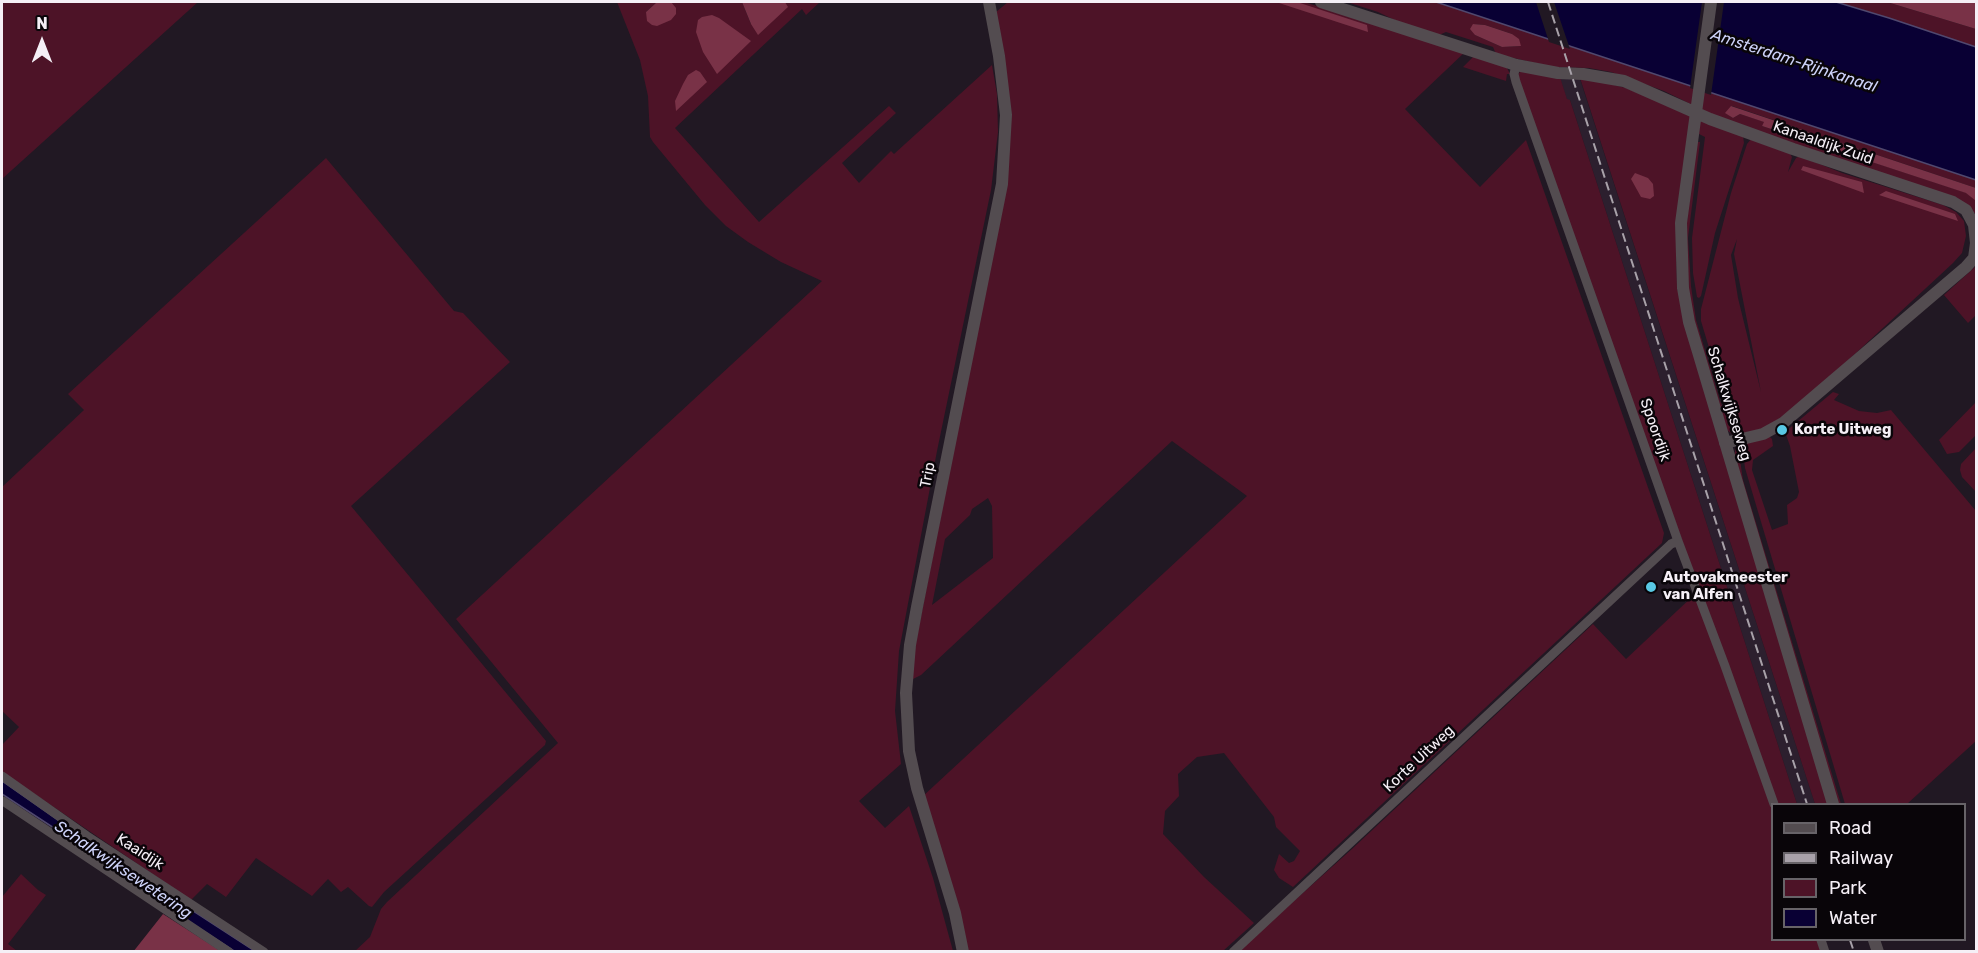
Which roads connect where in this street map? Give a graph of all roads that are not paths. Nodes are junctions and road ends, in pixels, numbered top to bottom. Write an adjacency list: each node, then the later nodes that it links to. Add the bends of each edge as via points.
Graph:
1 (988, 2): 13 (street, Trip, via 1006,115 1002,184 916,607 906,693 909,751 917,788)
2 (1321, 2): 4 (street, Kanaaldijk Zuid)
3 (1711, 2): 5 (street, Schalkwijkseweg, via 1681,222 1683,288 1689,322)
4 (1515, 64): 5 (street, Kanaaldijk Zuid, via 1623,81 1761,138 1953,202 1969,214 1976,243 1974,258 1966,267 1783,423 1763,434); 6 (street, Spoordijk, via 1516,82)
5 (1725, 443): 10 (street, Schalkwijkseweg)
6 (1678, 541): 9 (street, Spoordijk); 14 (street, Korte Uitweg)
7 (2, 776): 12 (street, Kaaidijk)
8 (3, 801): 11 (street)
9 (1774, 803)
10 (1833, 803)
11 (229, 951)
12 (264, 951)
13 (963, 951)
14 (1233, 951)

